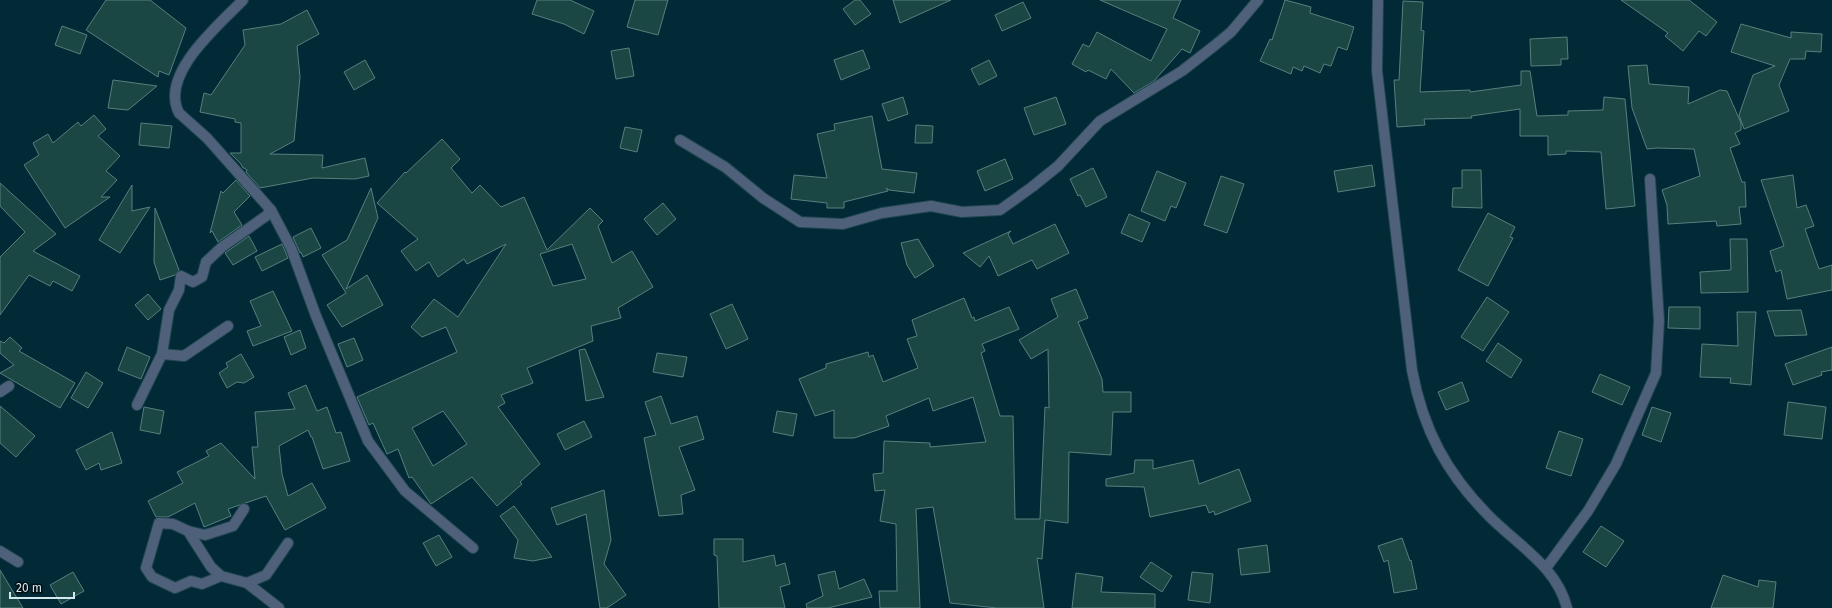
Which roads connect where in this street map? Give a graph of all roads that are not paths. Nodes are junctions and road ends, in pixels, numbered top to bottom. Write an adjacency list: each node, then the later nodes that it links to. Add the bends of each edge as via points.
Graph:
1 (242, 0): 6 (street, via 202,41 180,76 175,101 179,113 207,138)
2 (1258, 0): 4 (street, via 1231,32 1214,46 1182,71 1100,121 1058,166 1000,210 962,212 931,206 882,213 843,224 800,222 763,198 725,167)
3 (1378, 0): 18 (street, via 1377,71 1416,397 1427,428 1453,475 1490,517)
4 (680, 140)
5 (1650, 179): 18 (street, via 1659,321 1656,373 1616,464 1588,510)
6 (271, 210): 8 (street, via 206,262 202,277 193,282 181,276 169,310); 15 (street, via 291,248 368,441 405,491)
7 (228, 326): 8 (street, via 184,356)
8 (162, 354): 11 (street)
9 (9, 386): 10 (street)
10 (0, 392)
11 (138, 406)
12 (244, 509): 13 (street, via 233,526 205,535)
13 (188, 531): 19 (street, via 211,567); 19 (street, via 173,524 159,523 146,568 152,577 175,588 191,581 202,584)
14 (288, 543): 20 (street, via 266,575)
15 (473, 548)
16 (0, 551): 17 (street)
17 (18, 562)
18 (1546, 568): 22 (street, via 1562,591)
19 (221, 576): 20 (street)
20 (247, 583): 21 (street)
21 (279, 608)
22 (1567, 608)

